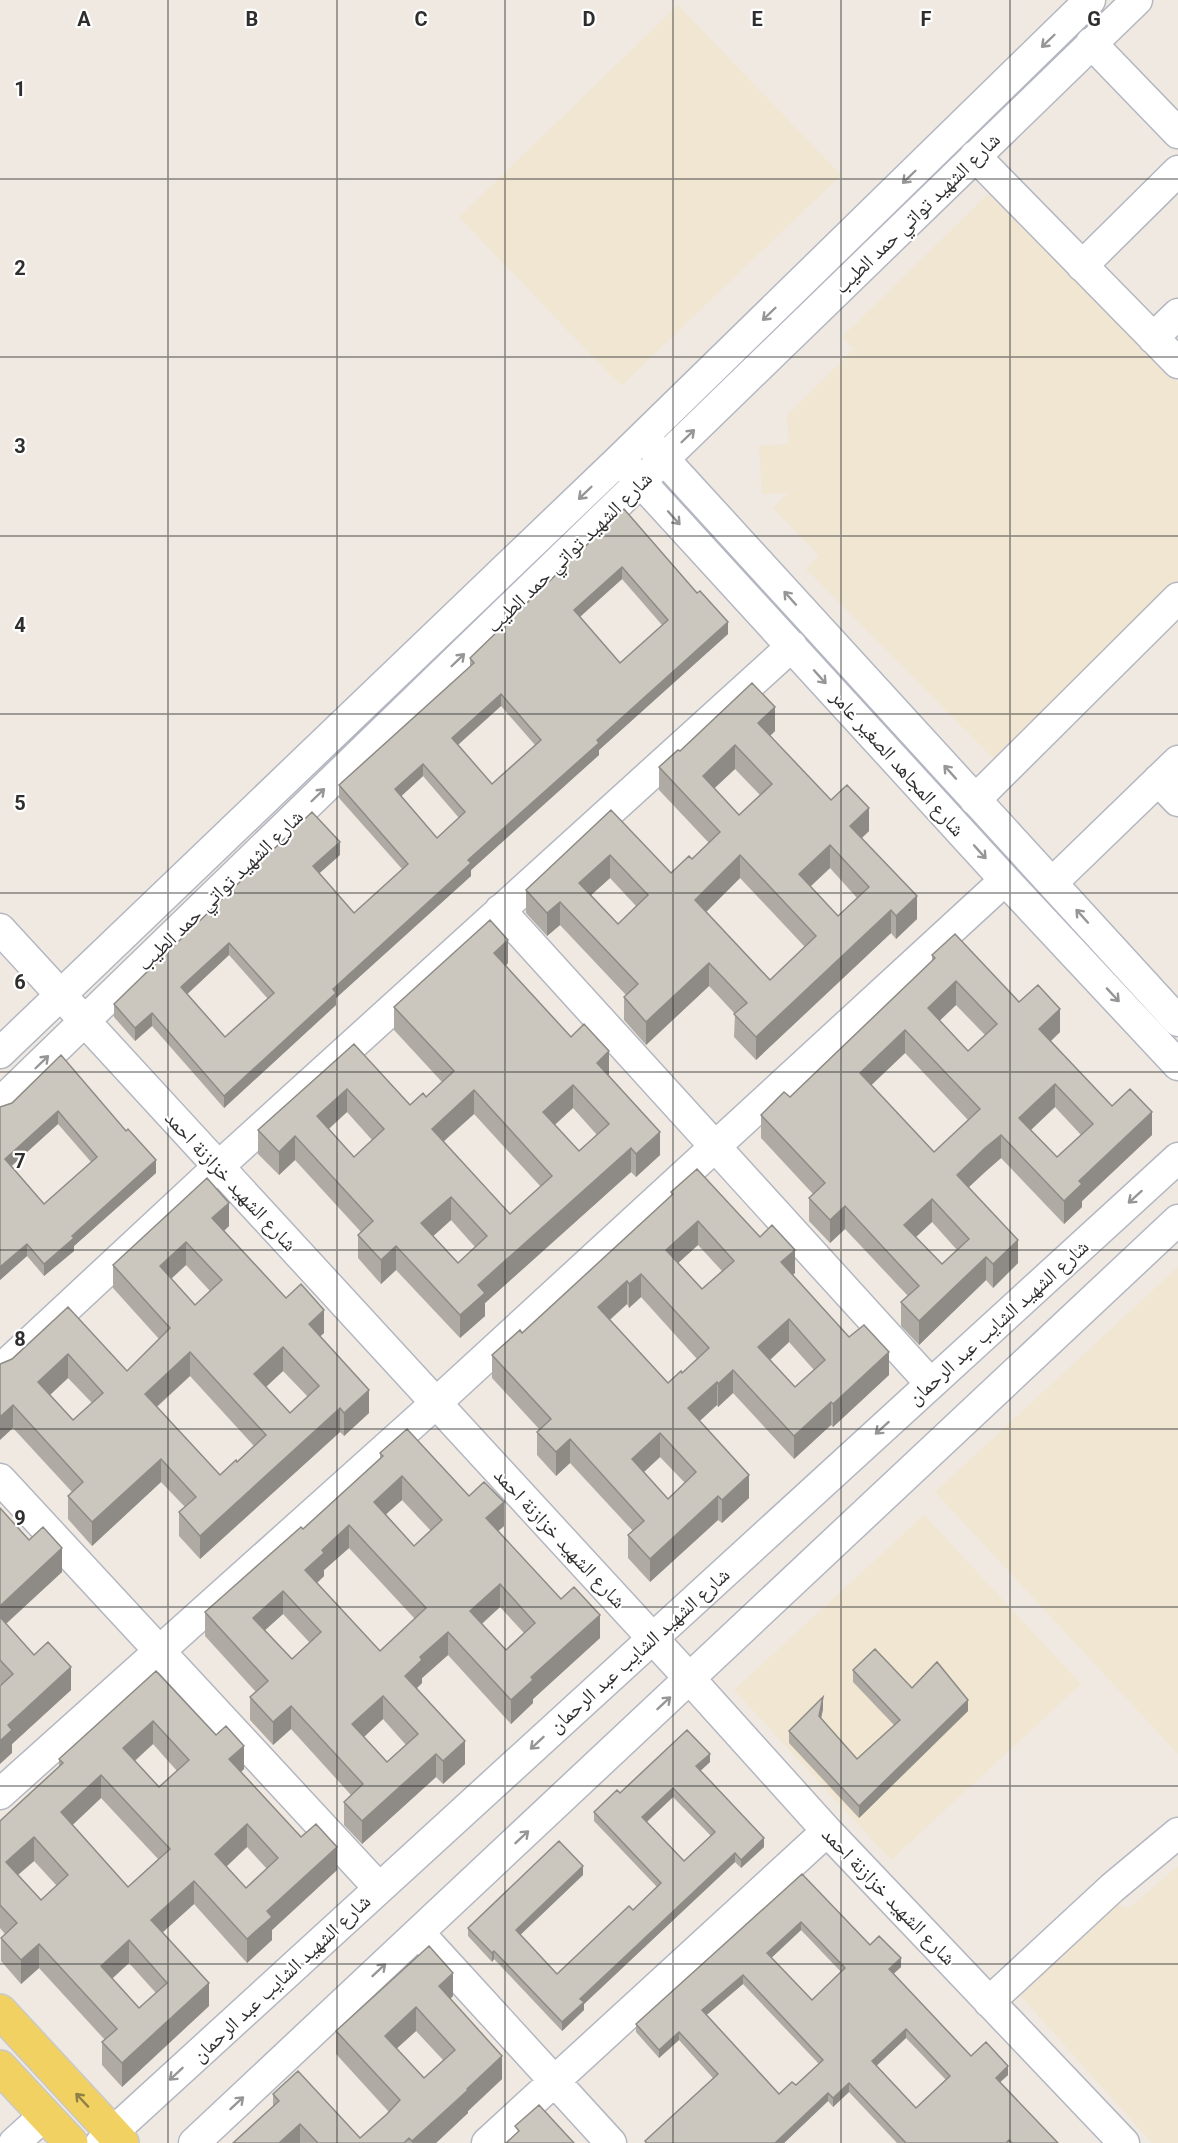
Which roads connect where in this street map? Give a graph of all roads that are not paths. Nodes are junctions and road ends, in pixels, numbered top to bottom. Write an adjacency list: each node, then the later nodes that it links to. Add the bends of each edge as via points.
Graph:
1 (1090, 0): 11 (street, شارع الشهيد تواتي حمد الطيب, one-way to 11)
2 (1137, 0): 3 (street, شارع الشهيد تواتي حمد الطيب)
3 (1091, 43): 4 (street); 5 (street, شارع الشهيد تواتي حمد الطيب)
4 (1178, 133)
5 (975, 156): 7 (street); 13 (street, شارع الشهيد تواتي حمد الطيب, one-way to 5)
6 (1178, 171): 7 (street)
7 (1082, 266): 9 (street)
8 (1178, 314): 9 (street)
9 (1153, 338): 10 (street)
10 (1178, 363)
11 (644, 437): 12 (street, شارع الشهيد تواتي حمد الطيب); 13 (street, شارع المجاهد الصغير عامر)
12 (620, 459): 14 (street, شارع المجاهد الصغير عامر); 23 (street, شارع الشهيد تواتي حمد الطيب, one-way to 23)
13 (664, 459): 14 (street, شارع الشهيد تواتي حمد الطيب); 18 (street, شارع المجاهد الصغير عامر, one-way to 13)
14 (641, 482): 16 (street, شارع المجاهد الصغير عامر, one-way to 16); 25 (street, شارع الشهيد تواتي حمد الطيب, one-way to 14)
15 (1178, 598): 18 (street)
16 (792, 646): 19 (street, شارع المجاهد الصغير عامر, one-way to 19); 21 (street)
17 (1171, 781): 20 (street)
18 (975, 800): 20 (street, شارع المجاهد الصغير عامر)
19 (1005, 880): 27 (street, شارع المجاهد الصغير عامر, one-way to 27); 29 (street)
20 (1052, 883): 24 (street, شارع المجاهد الصغير عامر, one-way to 20)
21 (500, 910): 29 (street); 31 (street)
22 (0, 929): 23 (street, شارع الشهيد خزازنة احمد)
23 (60, 995): 25 (street, شارع الشهيد خزازنة احمد); 26 (street, شارع الشهيد تواتي حمد الطيب)
24 (1178, 1021)
25 (85, 1022): 28 (street, شارع الشهيد تواتي حمد الطيب, one-way to 25); 31 (street, شارع الشهيد خزازنة احمد)
26 (0, 1053)
27 (1178, 1065)
28 (0, 1103)
29 (716, 1147): 34 (street); 35 (street)
30 (1178, 1158): 34 (street, شارع الشهيد الشايب عبد الرحمان, one-way to 34)
31 (218, 1167): 33 (street); 35 (street, شارع الشهيد خزازنة احمد)
32 (1178, 1220): 39 (street)
33 (0, 1370)
34 (931, 1384): 37 (street, شارع الشهيد الشايب عبد الرحمان, one-way to 37)
35 (435, 1404): 37 (street, شارع الشهيد خزازنة احمد); 38 (street)
36 (0, 1479): 38 (street)
37 (652, 1638): 39 (street, شارع الشهيد خزازنة احمد); 43 (street, شارع الشهيد الشايب عبد الرحمان, one-way to 43)
38 (160, 1651): 40 (street); 43 (street)
39 (690, 1679): 41 (street, شارع الشهيد خزازنة احمد); 44 (street, one-way to 39)
40 (0, 1794)
41 (827, 1831): 45 (street, شارع الشهيد خزازنة احمد); 48 (street)
42 (1178, 1833): 45 (street)
43 (379, 1888): 50 (street, شارع الشهيد الشايب عبد الرحمان, one-way to 50)
44 (419, 1933): 48 (street); 53 (street, one-way to 44)
45 (989, 2002): 56 (street, شارع الشهيد خزازنة احمد)
46 (0, 2011): 50 (main road, one-way to 46)
47 (0, 2067): 49 (main road)
48 (555, 2081): 54 (street); 55 (street)
49 (45, 2115): 51 (street); 52 (main road)
50 (112, 2140)
51 (15, 2143)
52 (71, 2143)
53 (194, 2143)
54 (487, 2143)
55 (611, 2143)
56 (1124, 2143)

